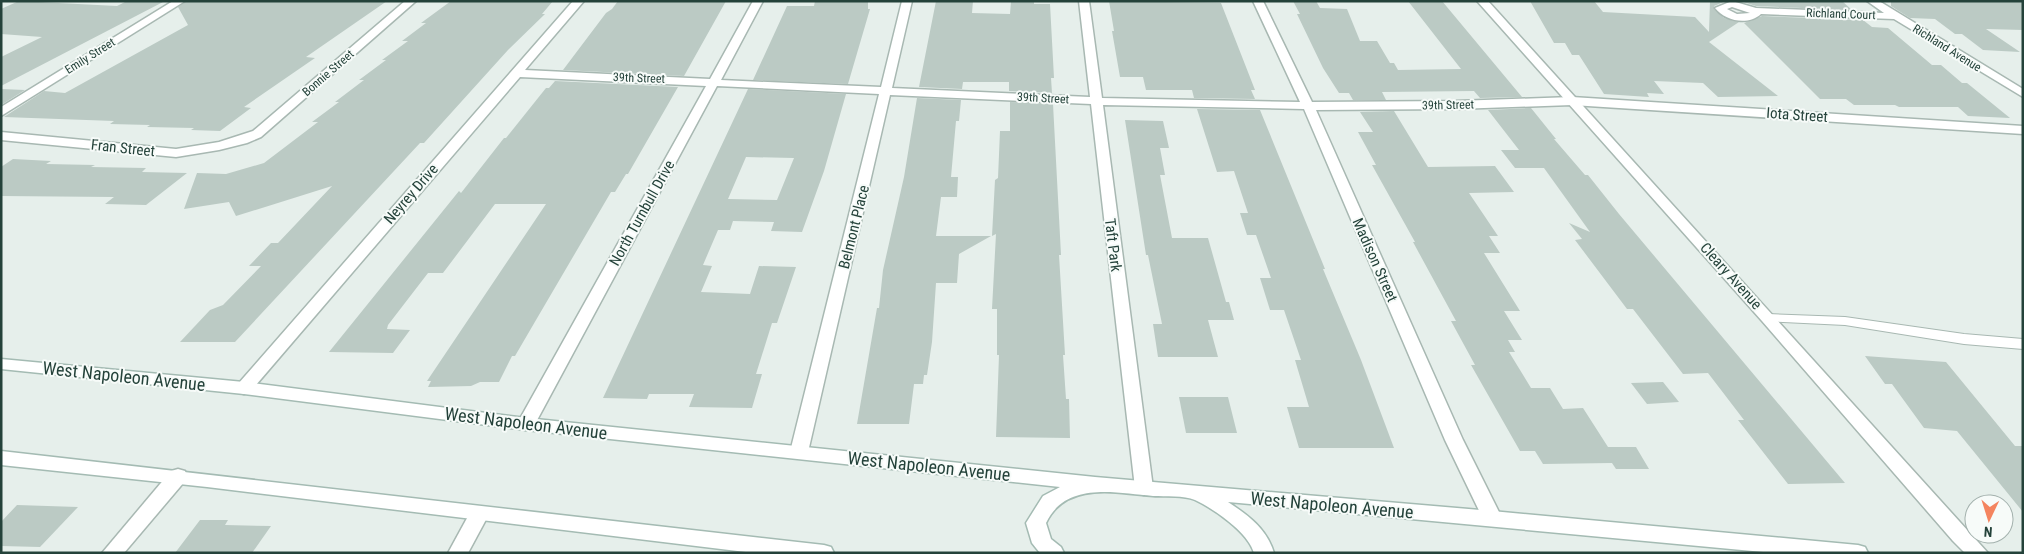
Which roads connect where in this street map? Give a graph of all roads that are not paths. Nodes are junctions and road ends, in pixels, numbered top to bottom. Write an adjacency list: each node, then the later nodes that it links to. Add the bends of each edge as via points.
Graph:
1 (180, 1): 19 (street, Emily Street)
2 (411, 1): 22 (street, Bonnie Street, via 257,134)
3 (579, 1): 12 (street, Neyrey Drive)
4 (758, 1): 13 (street, North Turnbull Drive)
5 (907, 1): 14 (street, Belmont Place)
6 (1084, 1): 16 (street, Taft Park)
7 (1258, 1): 18 (street, Madison Street)
8 (1482, 1): 17 (street, Cleary Avenue)
9 (1872, 1): 11 (street, Richland Avenue)
10 (1754, 11): 11 (street, Richland Court)
11 (1897, 16): 15 (street, Richland Avenue)
12 (515, 73): 13 (street, 39th Street); 26 (street, Neyrey Drive)
13 (715, 82): 14 (street, 39th Street); 27 (street, North Turnbull Drive)
14 (887, 90): 16 (street, 39th Street); 28 (street, Belmont Place)
15 (2023, 94)
16 (1094, 100): 18 (street, 39th Street); 32 (street, Taft Park)
17 (1572, 101): 18 (street, 39th Street); 20 (street, Iota Street); 23 (street, Cleary Avenue)
18 (1308, 106): 35 (street, Madison Street, via 1454,440)
19 (1, 112)
20 (2023, 130)
21 (1, 136): 22 (street, Fran Street, via 176,153)
22 (243, 140)
23 (1768, 318): 24 (lane, via 1845,321 1964,339); 44 (street, Cleary Avenue)
24 (2023, 344)
25 (1, 364): 26 (street, West Napoleon Avenue)
26 (244, 388): 27 (street, West Napoleon Avenue)
27 (526, 424): 28 (street, West Napoleon Avenue)
28 (798, 452): 31 (street, West Napoleon Avenue)
29 (1, 458): 30 (street)
30 (178, 476): 34 (street); 38 (street)
31 (1095, 484): 32 (street, West Napoleon Avenue); 41 (street, via 1060,494 1044,506 1036,523 1042,543)
32 (1144, 488): 33 (street, West Napoleon Avenue)
33 (1201, 494): 35 (street, West Napoleon Avenue); 42 (street, via 1254,532)
34 (479, 514): 37 (street); 39 (street)
35 (1492, 518): 36 (street, West Napoleon Avenue)
36 (1818, 550): 43 (street, West Napoleon Avenue)
37 (788, 551): 40 (street)
38 (112, 553)
39 (458, 553)
40 (824, 553)
41 (1054, 553)
42 (1264, 553)
43 (1858, 553)
44 (1978, 553)

